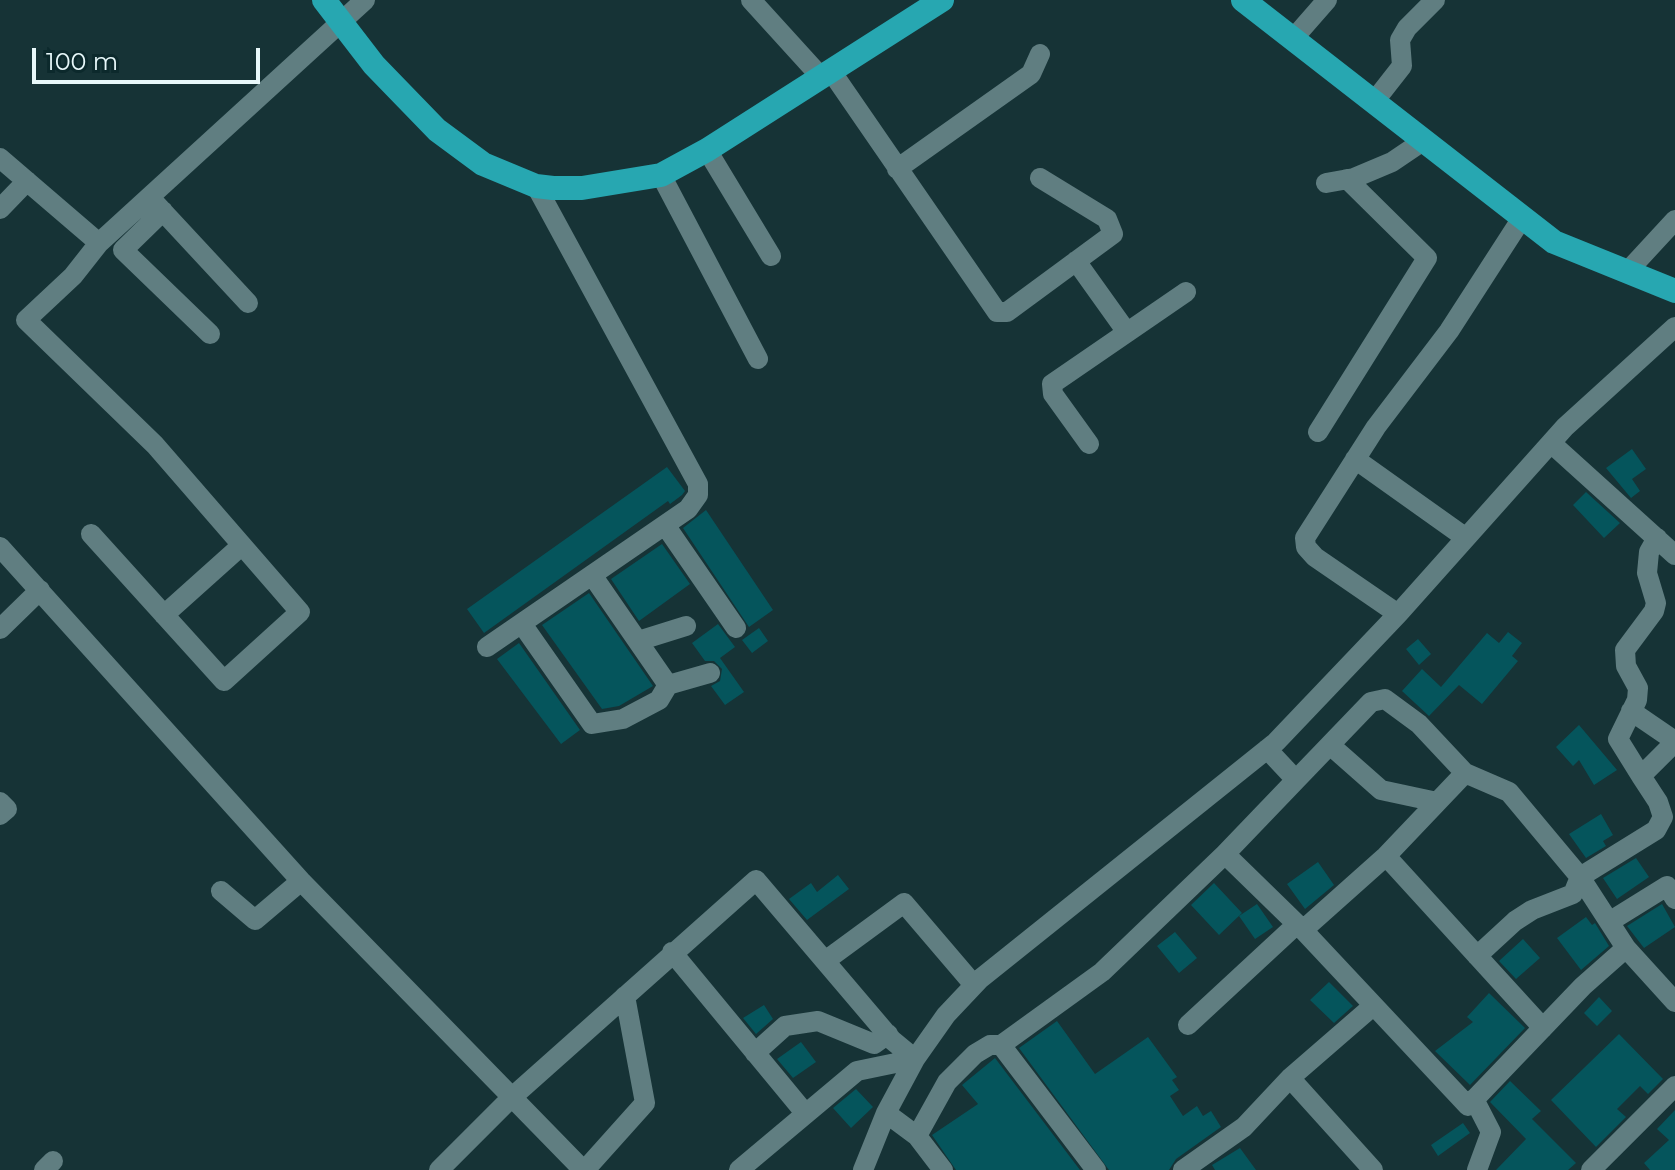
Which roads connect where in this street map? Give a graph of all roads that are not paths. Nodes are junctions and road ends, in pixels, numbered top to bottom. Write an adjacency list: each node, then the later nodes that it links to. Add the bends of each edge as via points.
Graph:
1 (324, 0): 8 (main road)
2 (365, 0): 8 (street)
3 (751, 0): 11 (street)
4 (942, 0): 11 (main road)
5 (1243, 0): 9 (main road)
6 (1327, 0): 9 (street)
7 (1435, 0): 12 (street, via 1407,28 1400,40 1402,66)
8 (339, 23): 22 (main road, via 437,130 483,164); 23 (street)
9 (1292, 40): 12 (main road)
10 (1040, 54): 16 (street, via 1031,74)
11 (826, 74): 14 (main road); 16 (street)
12 (1373, 103): 13 (main road)
13 (1423, 141): 19 (street, via 1392,162); 25 (main road)
14 (707, 150): 17 (main road); 28 (street)
15 (0, 158): 20 (street)
16 (897, 169): 29 (street, via 997,312 1007,312)
17 (661, 175): 22 (main road, via 582,188); 37 (street)
18 (1040, 178): 29 (street, via 1113,226 1113,234)
19 (1347, 179): 21 (street); 38 (street, via 1427,258)
20 (27, 181): 24 (street); 27 (street)
21 (1326, 183)
22 (536, 186): 42 (street, via 698,484 698,495 688,509)
23 (157, 204): 27 (street); 33 (street); 36 (street, via 123,250)
24 (0, 209)
25 (1522, 218): 30 (main road, via 1554,242); 41 (street, via 1449,331)
26 (1675, 220): 30 (street)
27 (99, 243): 46 (street, via 26,320 155,445)
28 (771, 256)
29 (1076, 261): 35 (street)
30 (1627, 272): 31 (main road)
31 (1675, 291)
32 (1186, 292): 35 (street)
33 (248, 303)
34 (1675, 327): 39 (street)
35 (1126, 331): 40 (street, via 1052,384 1053,394)
36 (210, 334)
37 (758, 359)
38 (1318, 432)
39 (1551, 443): 44 (street); 45 (street)
40 (1089, 444)
41 (1355, 459): 44 (street); 51 (street, via 1308,530 1306,547)
42 (665, 525): 49 (street); 55 (street)
43 (91, 534): 52 (street)
44 (1466, 538): 51 (street)
45 (1657, 538): 48 (street); 61 (street, via 1647,573 1654,611 1625,650 1626,666 1638,688)
46 (241, 546): 52 (street); 52 (street, via 300,612 290,622 224,681)
47 (0, 547): 50 (street)
48 (1675, 555)
49 (592, 575): 53 (street); 57 (street)
50 (40, 590): 56 (street); 74 (street)
51 (1398, 614): 64 (street)
52 (164, 615)
53 (522, 624): 58 (street); 60 (street, via 592,724 623,719 659,700)
54 (686, 626): 57 (street)
55 (736, 628)
56 (0, 629)
57 (638, 641): 60 (street)
58 (487, 647)
59 (710, 673): 60 (street)
60 (668, 685)
61 (1631, 711): 62 (street); 66 (street, via 1618,739)
62 (1675, 742): 66 (street)
63 (1330, 745): 65 (street, via 1371,702 1385,699 1419,724); 67 (street); 69 (street, via 1381,790)
64 (1267, 749): 67 (street); 83 (street)
65 (1465, 773): 69 (street); 73 (street, via 1509,792)
66 (1641, 776): 73 (street, via 1663,817 1656,830)
67 (1296, 780): 71 (street)
68 (0, 802): 70 (street, via 7,809)
69 (1437, 802): 72 (street)
70 (0, 815)
71 (1225, 854): 78 (street); 90 (street, via 1102,972)
72 (1386, 856): 78 (street); 81 (street)
73 (1580, 877): 77 (street); 81 (street, via 1573,894 1532,910)
74 (301, 881): 75 (street, via 255,920); 95 (street)
75 (221, 891)
76 (1675, 899): 77 (street, via 1667,886)
77 (1609, 922): 79 (street)
78 (1300, 927): 86 (street); 87 (street)
79 (1626, 948): 85 (street); 88 (street)
80 (672, 952): 82 (street, via 756,880); 84 (street); 91 (street)
81 (1477, 956): 88 (street)
82 (825, 961): 83 (street, via 904,903); 89 (street)
83 (974, 985): 92 (street)
84 (625, 996): 95 (street); 102 (street, via 645,1103)
85 (1675, 1002)
86 (1373, 1006): 93 (street); 96 (street, via 1468,1106)
87 (1188, 1025)
88 (1543, 1028): 96 (street)
89 (888, 1034): 91 (street, via 874,1044 818,1021 807,1022 785,1026); 92 (street)
90 (1001, 1045): 99 (street, via 975,1054 947,1082); 106 (street)
91 (755, 1053): 97 (street)
92 (915, 1059): 97 (street, via 857,1071); 98 (street)
93 (1290, 1078): 100 (street, via 1244,1127); 107 (street)
94 (1675, 1086): 109 (street)
95 (510, 1099): 101 (street); 102 (street)
96 (1474, 1099): 108 (street, via 1491,1132)
97 (805, 1113): 103 (street)
98 (886, 1113): 99 (street); 104 (street)
99 (917, 1136): 105 (street)
100 (1192, 1168)
101 (439, 1170)
102 (584, 1170)
103 (739, 1170)
104 (863, 1170)
105 (943, 1170)
106 (1096, 1170)
107 (1373, 1170)
108 (1477, 1170)
109 (1591, 1170)

